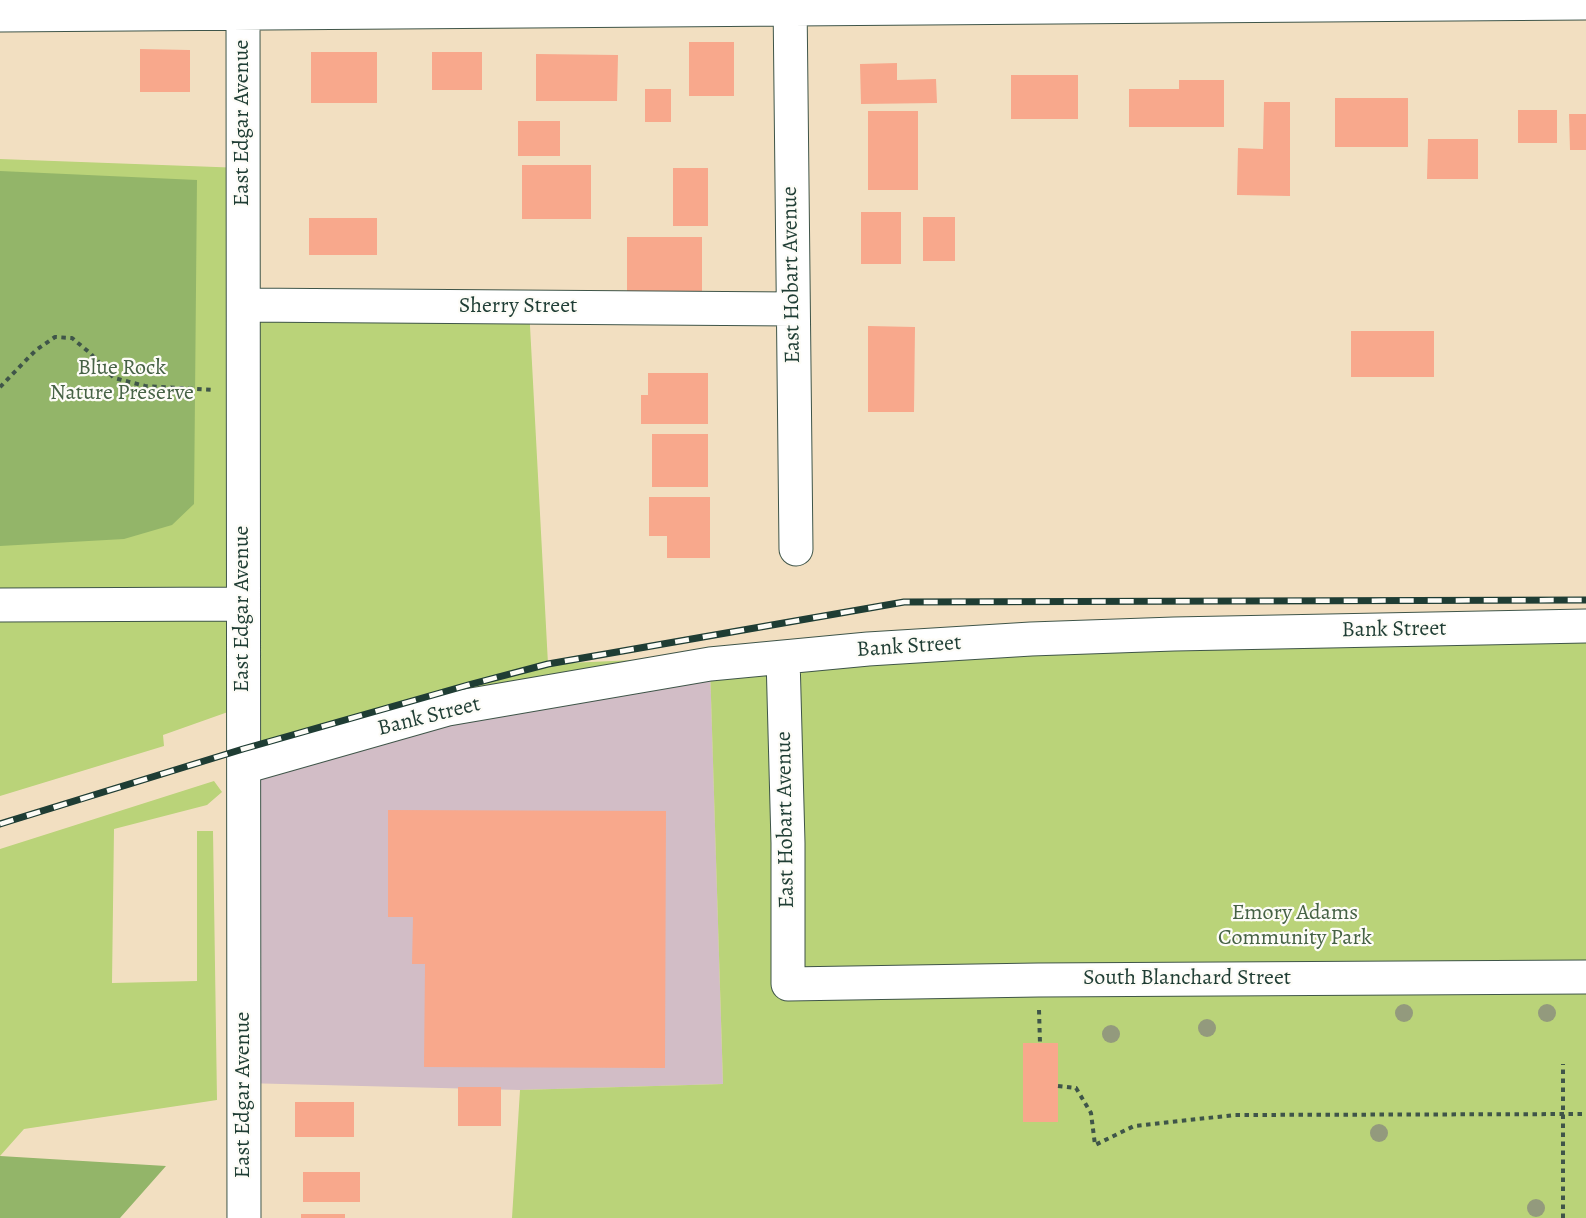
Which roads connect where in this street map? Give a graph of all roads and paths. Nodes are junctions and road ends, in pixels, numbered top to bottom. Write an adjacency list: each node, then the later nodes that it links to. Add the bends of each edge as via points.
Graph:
1 (1498, 2): 2 (street); 3 (street)
2 (1586, 3)
3 (790, 4): 4 (street); 7 (street, East Hobart Avenue)
4 (243, 6): 5 (street); 6 (street, East Edgar Avenue)
5 (0, 15)
6 (244, 305): 7 (street, Sherry Street); 9 (street, East Edgar Avenue)
7 (793, 309): 10 (street, East Hobart Avenue)
8 (0, 387): 9 (path, via 36,350 55,337 72,338 114,378 145,386)
9 (244, 392): 11 (street, East Edgar Avenue)
10 (795, 549)
11 (243, 604): 12 (street); 15 (street, East Edgar Avenue)
12 (0, 605)
13 (1586, 626): 14 (street, Bank Street, via 1031,639)
14 (783, 657): 15 (street, Bank Street, via 710,664 448,709); 17 (street, East Hobart Avenue)
15 (244, 767): 22 (street, East Edgar Avenue)
16 (1586, 977): 17 (street, South Blanchard Street)
17 (788, 984)
18 (1563, 1064): 20 (path)
19 (1058, 1086): 20 (path, via 1076,1088 1091,1113 1095,1145 1134,1126 1235,1115)
20 (1563, 1114): 21 (path); 23 (path)
21 (1586, 1114)
22 (244, 1218)
23 (1563, 1218)

